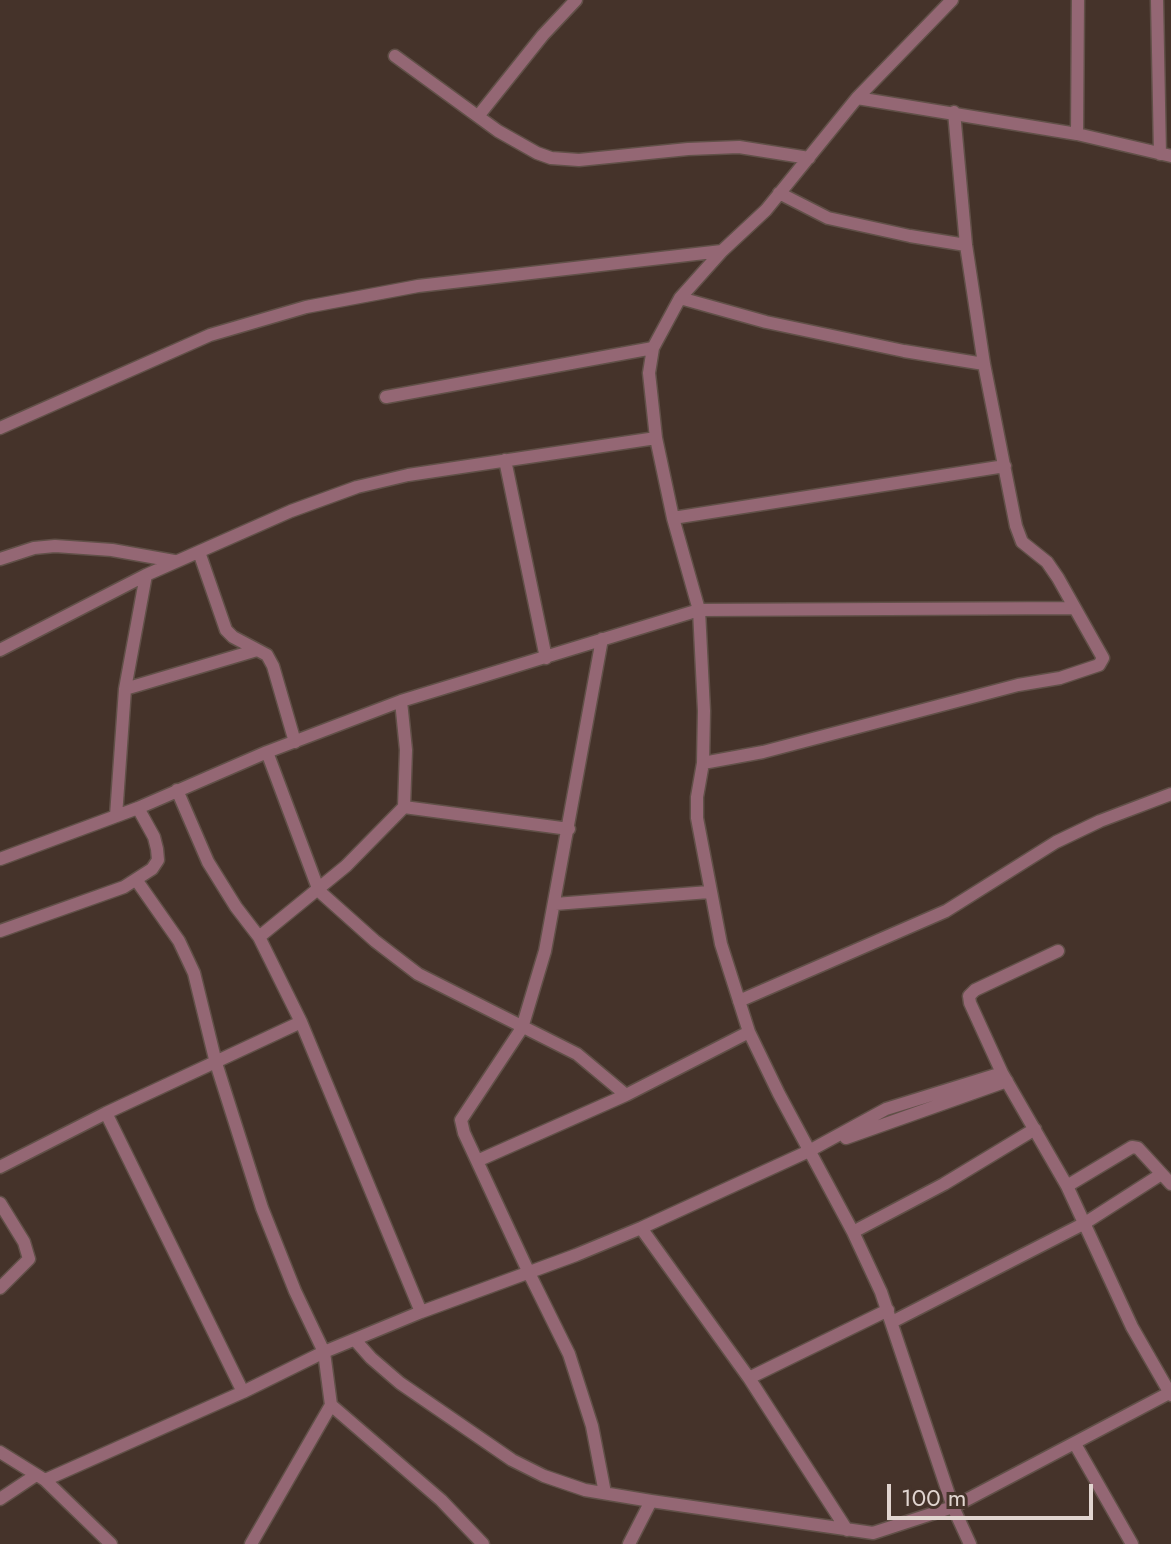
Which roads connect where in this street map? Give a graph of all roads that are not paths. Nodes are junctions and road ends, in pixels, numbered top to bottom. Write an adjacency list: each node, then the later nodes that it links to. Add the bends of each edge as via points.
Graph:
1 (576, 0): 10 (street)
2 (952, 0): 8 (street)
3 (1078, 0): 11 (street)
4 (1157, 0): 6 (street)
5 (1171, 33): 6 (street)
6 (1157, 35): 12 (street)
7 (395, 56): 10 (street)
8 (857, 98): 9 (street); 13 (street)
9 (954, 112): 11 (street); 15 (street)
10 (479, 115): 13 (street, via 537,153 566,160 739,147)
11 (1077, 134): 12 (street)
12 (1166, 155)
13 (809, 158): 14 (street)
14 (779, 193): 15 (street, via 828,218); 16 (street)
15 (966, 245): 19 (street)
16 (722, 251): 17 (street); 21 (street, via 418,286 306,307 210,335)
17 (680, 298): 18 (street); 19 (street, via 766,322)
18 (653, 348): 20 (street); 22 (street, via 649,385)
19 (984, 364): 24 (street)
20 (386, 397)
21 (0, 428)
22 (656, 438): 23 (street); 25 (street)
23 (505, 460): 26 (street, via 357,487); 35 (street)
24 (1005, 466): 25 (street); 30 (street, via 1022,542 1047,562)
25 (673, 518): 31 (street)
26 (199, 552): 28 (street); 34 (street, via 226,630)
27 (0, 559): 28 (street, via 55,546)
28 (176, 561): 29 (street)
29 (146, 575): 33 (street); 36 (street)
30 (1075, 608): 31 (street); 40 (street, via 1103,658 1090,669)
31 (699, 610): 32 (street); 40 (street)
32 (602, 639): 35 (street); 46 (street)
33 (0, 650)
34 (257, 650): 36 (street); 38 (street, via 273,666)
35 (546, 658): 37 (street)
36 (125, 689): 45 (street)
37 (401, 701): 38 (street); 43 (street)
38 (295, 742): 39 (street)
39 (267, 752): 41 (street); 49 (street)
40 (703, 763): 50 (street, via 697,818)
41 (177, 790): 44 (street); 53 (street, via 196,839)
42 (1171, 794): 55 (street, via 1048,847 946,911)
43 (404, 807): 46 (street); 49 (street)
44 (138, 808): 45 (street); 48 (street, via 154,837 158,860)
45 (116, 816): 47 (street)
46 (569, 829): 51 (street)
47 (0, 859)
48 (137, 881): 52 (street); 59 (street, via 187,956)
49 (319, 891): 53 (street); 57 (street, via 411,969)
50 (709, 892): 51 (street); 55 (street)
51 (555, 904): 57 (street)
52 (0, 931)
53 (259, 937): 56 (street)
54 (1058, 951): 60 (street, via 969,996)
55 (739, 1001): 58 (street)
56 (301, 1022): 59 (street); 76 (street)
57 (522, 1028): 61 (street, via 577,1054); 65 (street, via 461,1120)
58 (749, 1032): 61 (street); 64 (street)
59 (216, 1063): 62 (street); 79 (street, via 262,1208)
60 (1005, 1077): 63 (street); 64 (street, via 886,1109)
61 (626, 1095): 65 (street)
62 (106, 1113): 66 (street); 81 (street)
63 (1035, 1129): 69 (street); 73 (street)
64 (809, 1151): 72 (street); 73 (street)
65 (477, 1161): 74 (street)
66 (0, 1167)
67 (1160, 1175): 68 (street); 69 (street, via 1132,1147); 71 (street)
68 (1171, 1184)
69 (1067, 1186): 71 (street)
70 (0, 1203): 75 (street, via 29,1259)
71 (1085, 1223): 77 (street); 82 (street, via 1132,1327)
72 (641, 1228): 74 (street); 80 (street)
73 (853, 1232): 77 (street)
74 (529, 1273): 76 (street); 87 (street, via 569,1354 592,1426)
75 (0, 1288)
76 (421, 1312): 78 (street)
77 (890, 1316): 80 (street); 90 (street)
78 (355, 1340): 79 (street); 87 (street, via 400,1383 512,1460 544,1476)
79 (324, 1352): 81 (street); 83 (street)
80 (749, 1378): 91 (street)
81 (243, 1392): 86 (street)
82 (1171, 1393): 84 (street)
83 (331, 1405): 94 (street); 95 (street, via 441,1500)
84 (1075, 1444): 90 (street); 98 (street)
85 (0, 1452): 86 (street)
86 (41, 1477): 88 (street); 93 (street)
87 (605, 1493): 89 (street)
88 (0, 1499)
89 (651, 1501): 91 (street); 96 (street)
90 (953, 1507): 92 (street); 97 (street)
91 (847, 1530): 92 (street)
92 (874, 1539)
93 (111, 1544)
94 (251, 1544)
95 (483, 1544)
96 (629, 1544)
97 (970, 1544)
98 (1132, 1544)

